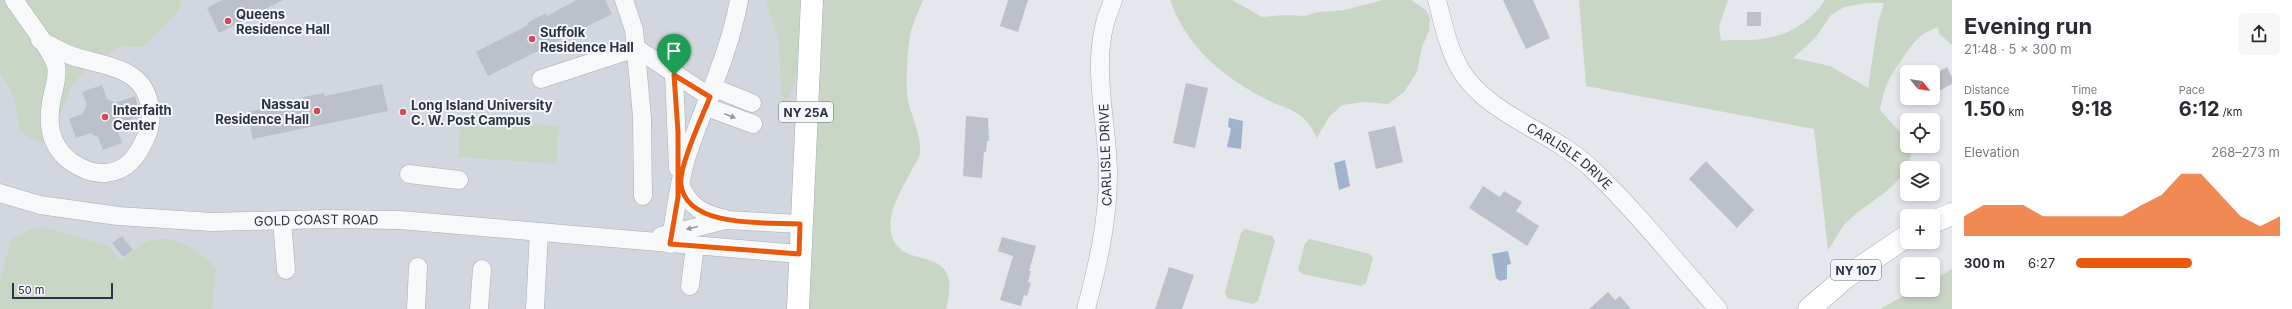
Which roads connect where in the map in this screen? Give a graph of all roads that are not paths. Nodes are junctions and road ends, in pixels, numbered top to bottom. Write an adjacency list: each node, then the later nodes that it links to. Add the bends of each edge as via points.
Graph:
1 (14, 0): 7 (street)
2 (624, 0): 8 (street, via 634,30)
3 (739, 0): 11 (street, via 735,23)
4 (812, 0): 25 (main road, NY 25A)
5 (1114, 0): 39 (street, CARLISLE DRIVE, via 1105,23 1100,63 1108,174 1107,214 1102,249)
6 (1437, 0): 40 (street, CARLISLE DRIVE, via 1450,47 1460,69 1473,87 1495,106 1553,139 1590,168 1618,195)
7 (40, 40): 7 (street, via 56,66 49,127 55,143 64,156 80,168 100,174 115,172 130,164 140,151 150,129 151,108 133,77)
8 (636, 48): 9 (street); 10 (street); 19 (street, via 642,117)
9 (674, 75): 11 (street); 17 (street)
10 (541, 79)
11 (710, 97): 12 (street); 13 (street, one-way to 13); 17 (street, via 686,159)
12 (752, 103)
13 (753, 124)
14 (409, 174): 16 (street)
15 (0, 179): 20 (street, via 6,187)
16 (459, 180)
17 (679, 190): 24 (street, via 697,209 709,216); 27 (street)
18 (0, 194): 20 (street, GOLD COAST ROAD)
19 (643, 196)
20 (28, 201): 23 (street, GOLD COAST ROAD, via 118,216 212,222)
21 (1952, 214): 22 (main road)
22 (1940, 219)
23 (282, 220): 26 (street, GOLD COAST ROAD, via 400,220); 33 (street)
24 (726, 220): 25 (street, GOLD COAST ROAD); 27 (street, GOLD COAST ROAD, one-way to 27)
25 (800, 224): 30 (main road, NY 25A)
26 (539, 232): 27 (street, GOLD COAST ROAD, via 635,242); 37 (street)
27 (671, 238): 29 (street, GOLD COAST ROAD)
28 (1900, 241): 41 (main road, NY 107, via 1846,277)
29 (695, 246): 30 (street, GOLD COAST ROAD); 34 (street)
30 (799, 254): 38 (main road, NY 25A)
31 (418, 267): 35 (street)
32 (482, 269): 36 (street)
33 (286, 270)
34 (690, 286)
35 (416, 309)
36 (479, 309)
37 (535, 309)
38 (798, 309)
39 (1086, 309)
40 (1718, 309)
41 (1810, 309)

